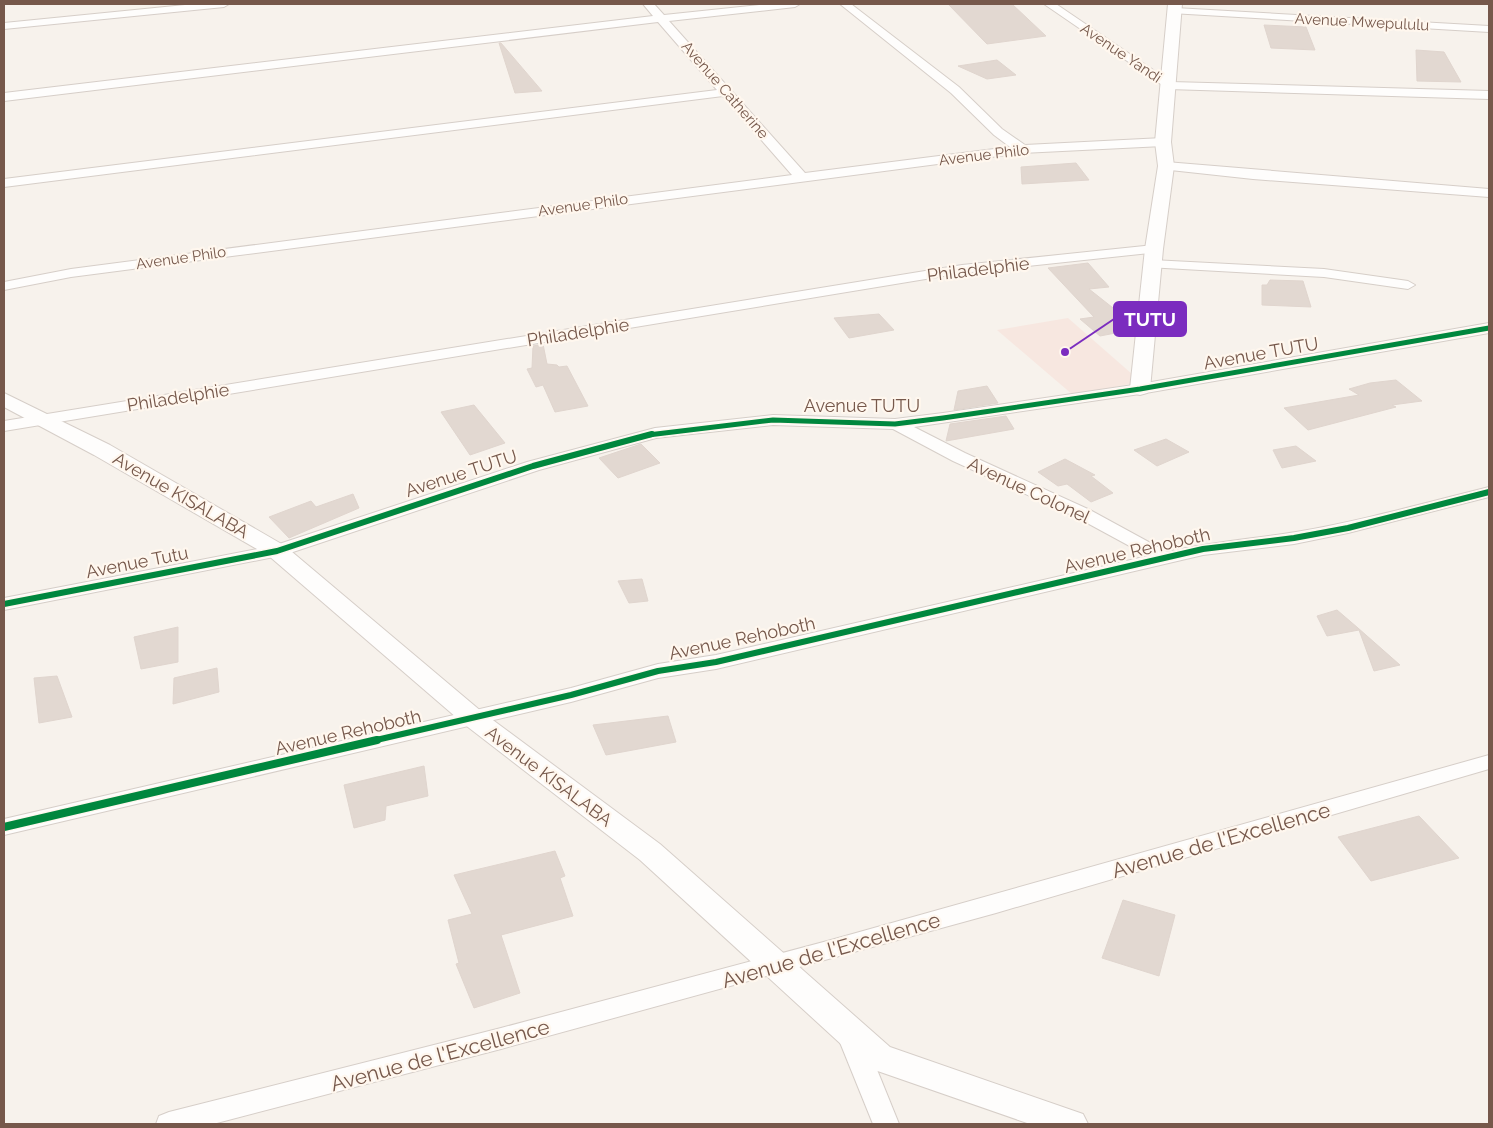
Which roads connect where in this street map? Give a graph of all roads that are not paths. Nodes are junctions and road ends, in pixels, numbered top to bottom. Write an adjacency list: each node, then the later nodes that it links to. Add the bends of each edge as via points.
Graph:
1 (224, 4): 8 (street)
2 (648, 4): 7 (street, Avenue Catherine)
3 (795, 4): 7 (street)
4 (845, 4): 15 (street, via 955,90 998,132)
5 (1049, 4): 10 (street, Avenue Yandi)
6 (1175, 7): 9 (street, Avenue Mwepululu); 10 (street)
7 (663, 19): 11 (street, Avenue Catherine); 13 (street)
8 (4, 26)
9 (1489, 29)
10 (1168, 85): 12 (street); 14 (street)
11 (727, 92): 17 (street, Avenue Catherine); 18 (street)
12 (1489, 95)
13 (4, 97)
14 (1163, 142): 15 (street, Avenue Philo); 16 (street)
15 (1022, 149): 17 (street, Avenue Philo)
16 (1166, 166): 19 (street, via 1253,176); 20 (street)
17 (801, 177): 22 (street, Avenue Philo, via 81,272)
18 (4, 183)
19 (1489, 193)
20 (1153, 256): 21 (street); 24 (street); 26 (street, Philadelphie, via 962,269)
21 (1408, 285)
22 (4, 286)
23 (1489, 328): 24 (street, Avenue TUTU)
24 (1140, 389): 27 (street, Avenue TUTU)
25 (4, 399): 26 (street, Avenue KISALABA)
26 (43, 419): 28 (street, Philadelphie); 30 (street, Avenue KISALABA)
27 (895, 424): 30 (street, Avenue TUTU, via 772,420 655,433 533,466); 31 (street, Avenue Colonel, via 1084,514)
28 (4, 426)
29 (1489, 492): 31 (street, Avenue Rehoboth, via 1348,528 1294,538 1202,548)
30 (277, 550): 32 (street, Avenue Tutu); 33 (street, Avenue KISALABA)
31 (1163, 558): 33 (street, Avenue Rehoboth, via 716,662 658,671)
32 (4, 604)
33 (473, 718): 35 (street, Avenue Rehoboth); 36 (street, Avenue KISALABA, via 650,852)
34 (1489, 762): 36 (street, Avenue de l'Excellence)
35 (4, 827)
36 (776, 966): 37 (street, Avenue KISALABA); 38 (street, Avenue de l'Excellence)
37 (849, 1032): 39 (street); 40 (street, Avenue KISALABA, via 878,1057)
38 (169, 1124)
39 (886, 1124)
40 (1071, 1124)

